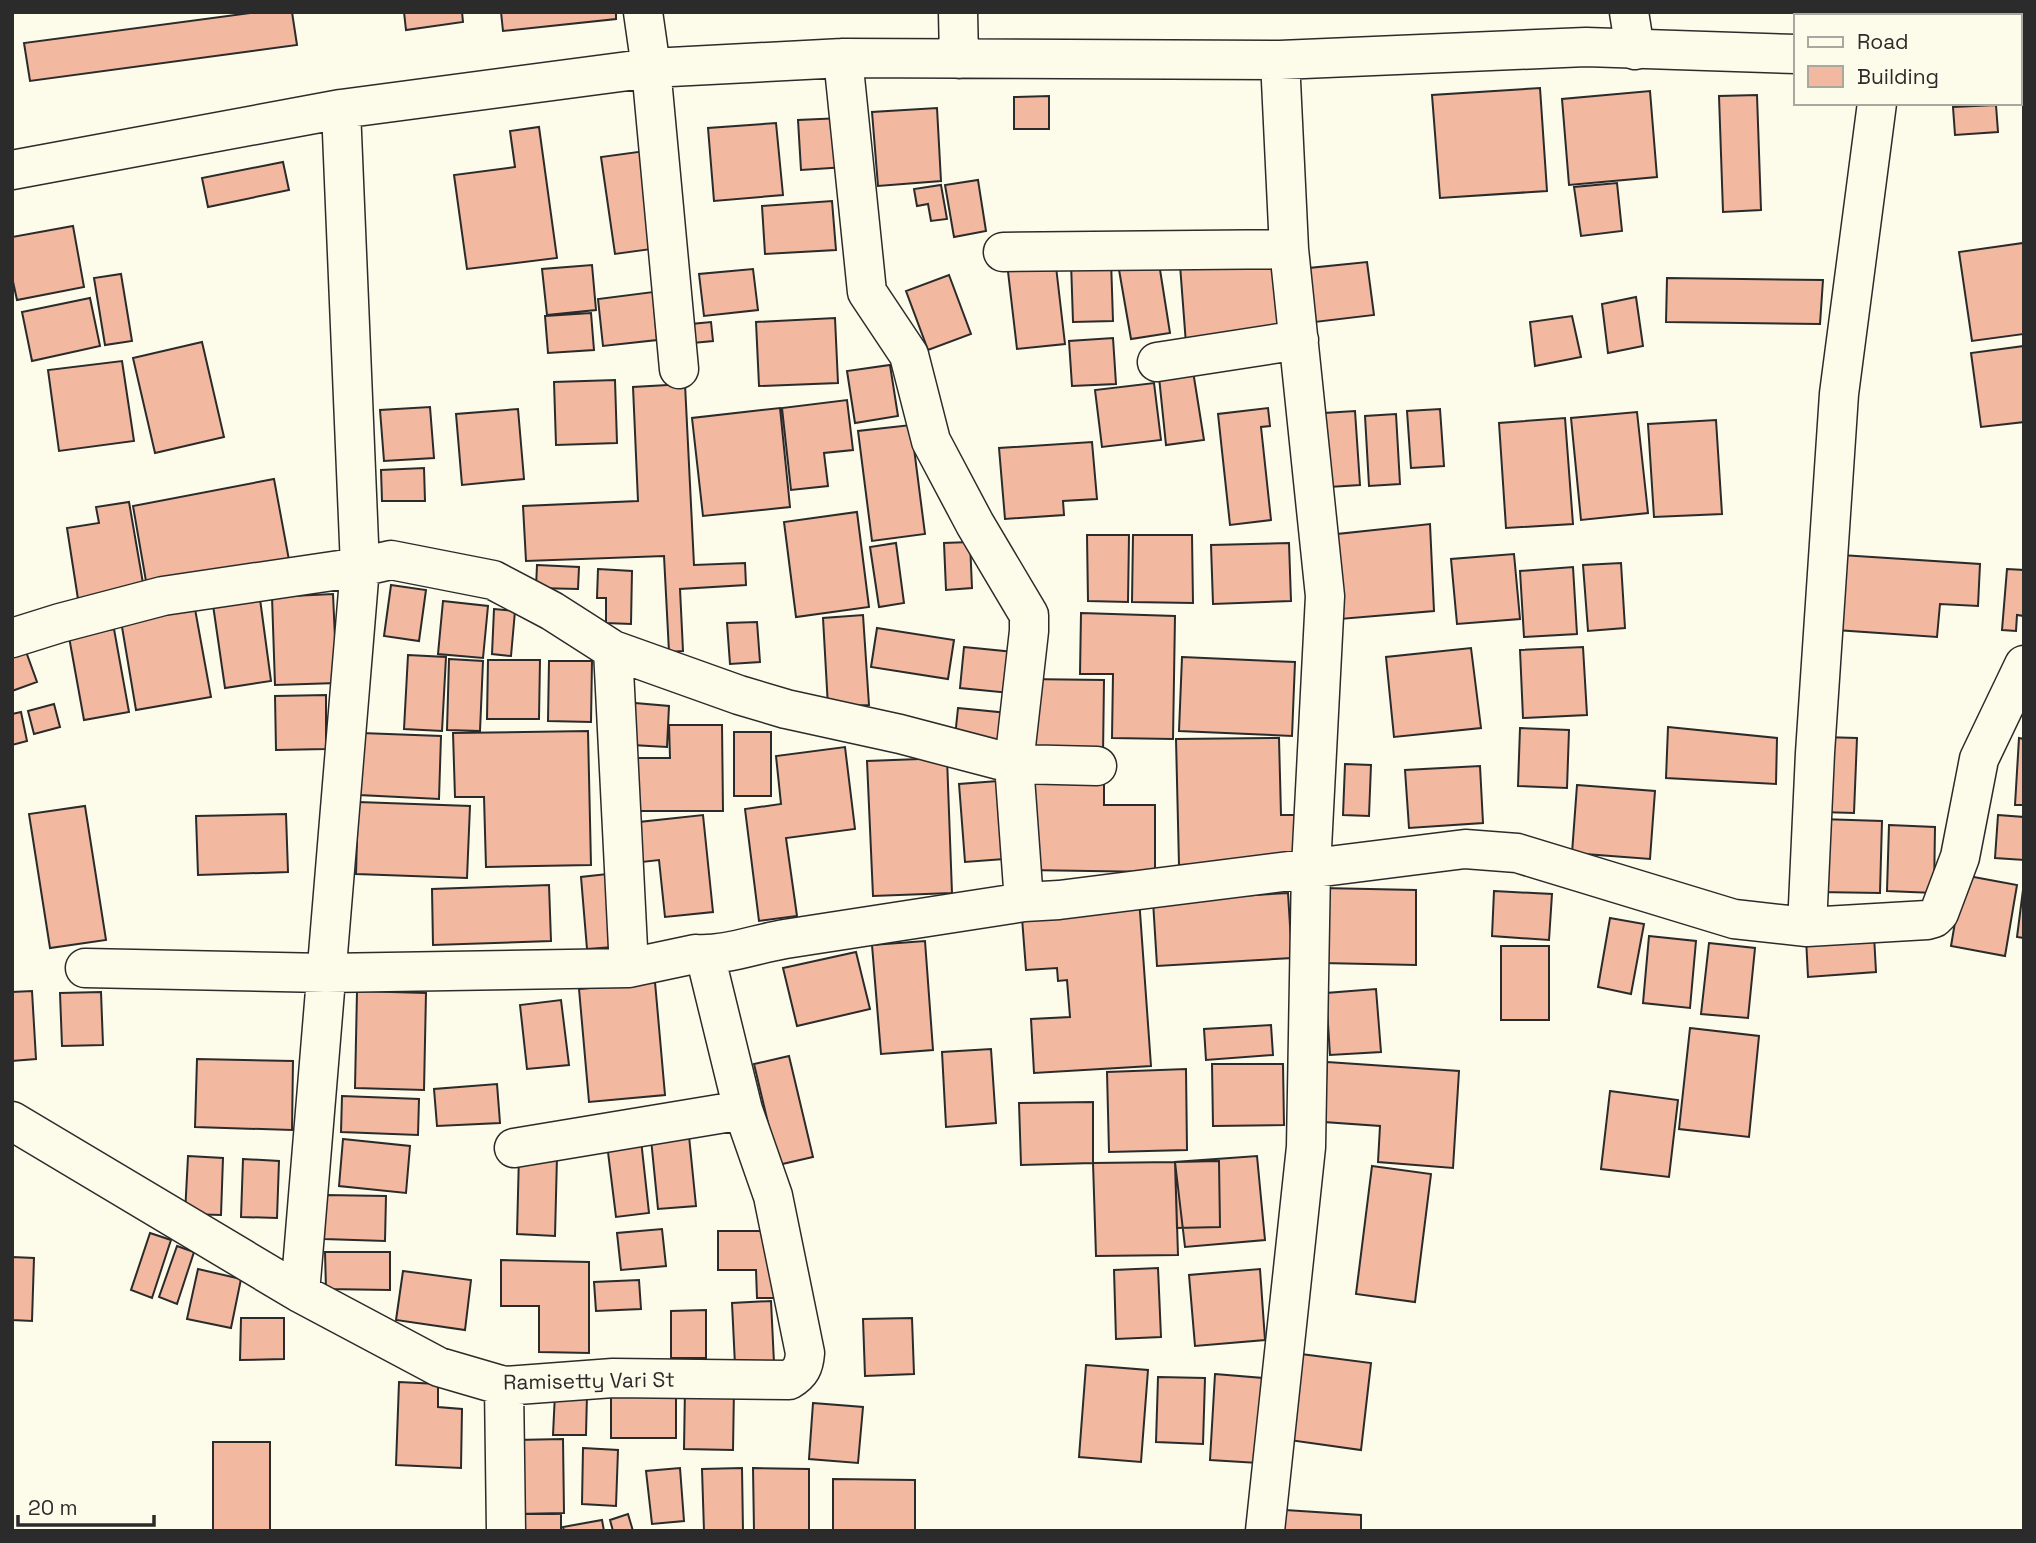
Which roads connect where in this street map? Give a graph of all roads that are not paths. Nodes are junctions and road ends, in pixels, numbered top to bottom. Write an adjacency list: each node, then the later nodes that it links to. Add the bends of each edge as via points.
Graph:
1 (642, 12): 9 (street)
2 (958, 12): 7 (street)
3 (1629, 12): 4 (street)
4 (1635, 50): 5 (street); 8 (street, via 1586,47)
5 (1794, 54)
6 (843, 58): 7 (street); 9 (street); 22 (street, via 867,292 909,355 931,441 1029,615)
7 (960, 59): 8 (street)
8 (1280, 60): 13 (street)
9 (651, 68): 11 (street); 17 (street)
10 (1877, 105): 26 (street, via 1839,394)
11 (341, 109): 12 (street); 18 (street)
12 (12, 170)
13 (1289, 249): 14 (street); 15 (street)
14 (1003, 252)
15 (1298, 340): 16 (street); 24 (street, via 1325,596)
16 (1157, 362)
17 (680, 369)
18 (360, 567): 19 (street, via 163,596); 20 (street, via 391,560 493,580); 30 (street)
19 (12, 638)
20 (613, 650): 22 (street, via 786,709); 29 (street)
21 (2024, 665): 26 (street, via 1979,759 1959,857 1939,913 1927,920)
22 (1014, 764): 23 (street); 25 (street)
23 (1097, 766)
24 (1311, 868): 25 (street); 26 (street, via 1465,849 1517,853 1734,919); 37 (street, via 1306,1147)
25 (1024, 902): 27 (street)
26 (1807, 927)
27 (705, 954): 29 (street); 31 (street, Ramisetty Vari St)
28 (85, 968): 30 (street)
29 (629, 968): 30 (street)
30 (326, 972): 34 (street)
31 (743, 1110): 33 (street); 35 (street, Ramisetty Vari St, via 774,1196 805,1353 799,1374 789,1380 613,1378)
32 (12, 1121): 34 (street, Ramisetty Vari St)
33 (514, 1148)
34 (300, 1293): 35 (street, Ramisetty Vari St, via 439,1367)
35 (504, 1386): 36 (street)
36 (506, 1531)
37 (1265, 1531)

